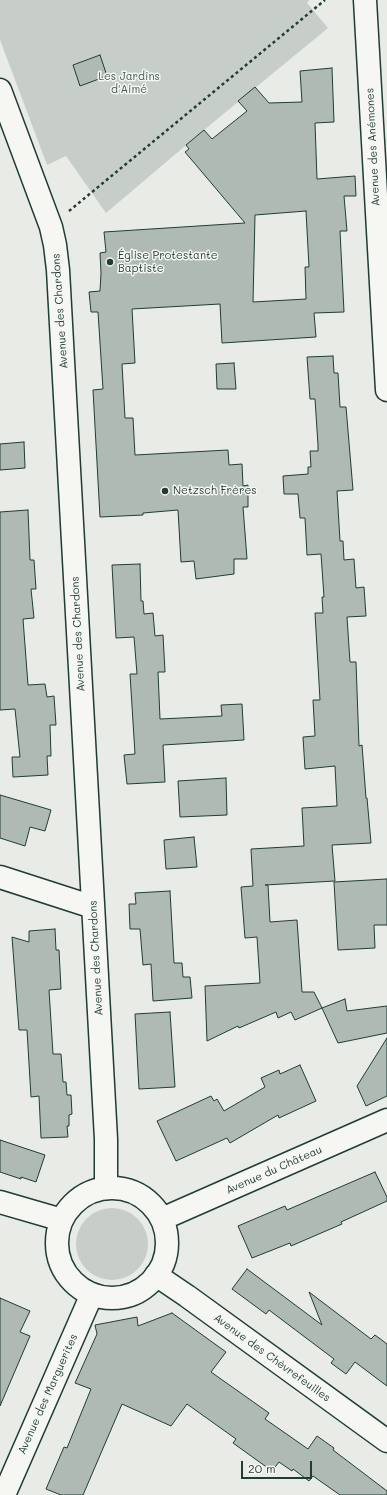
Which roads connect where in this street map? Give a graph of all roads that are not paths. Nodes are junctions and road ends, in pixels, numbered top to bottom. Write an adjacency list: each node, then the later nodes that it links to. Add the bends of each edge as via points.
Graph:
1 (365, 0): 3 (street, Avenue des Anémones)
2 (0, 90): 5 (street, Avenue des Chardons, via 50,227 58,270)
3 (387, 390)
4 (0, 877): 5 (street)
5 (93, 907): 7 (street, Avenue des Chardons, via 106,1138)
6 (387, 1120): 9 (street, Avenue du Château)
7 (106, 1188): 9 (street, via 123,1189 139,1195); 10 (street, via 92,1191 79,1198)
8 (0, 1202): 10 (street)
9 (162, 1219): 11 (street, via 167,1248)
10 (62, 1220): 12 (street, via 57,1237 58,1255 65,1272 77,1285)
11 (156, 1275): 12 (street, via 143,1288 127,1295 110,1298); 13 (street, Avenue des Chèvrefeuilles)
12 (92, 1294): 14 (street, Avenue des Marguerites)
13 (387, 1441)
14 (4, 1495)

